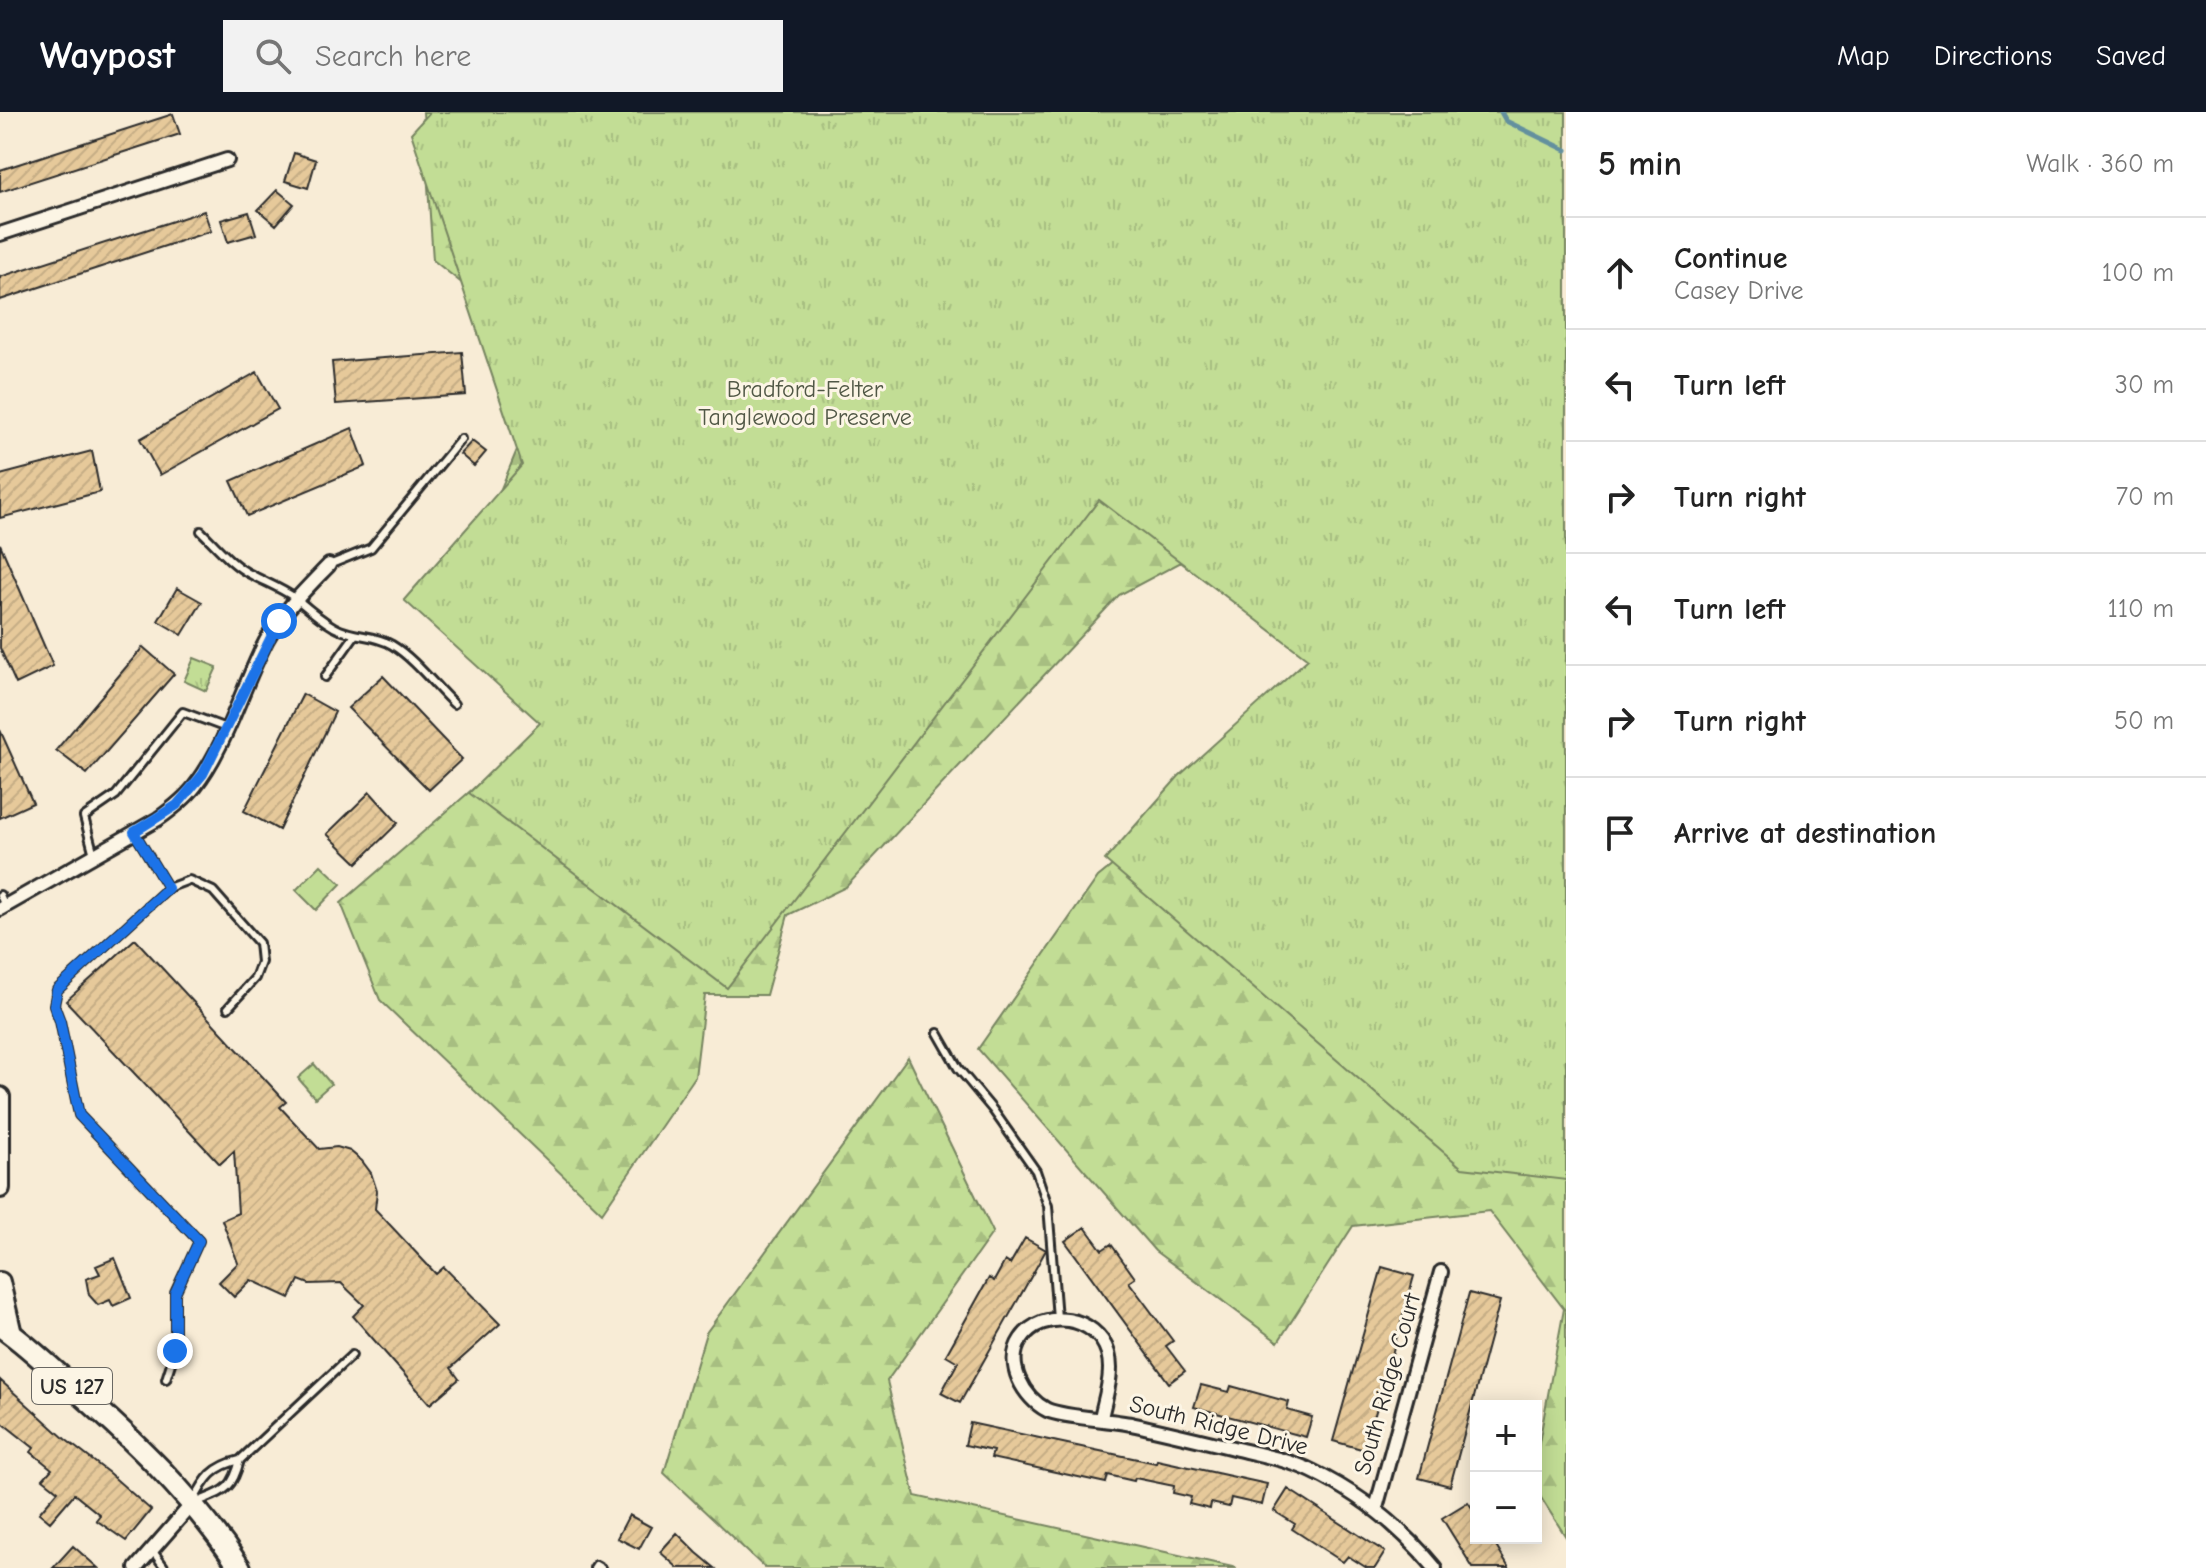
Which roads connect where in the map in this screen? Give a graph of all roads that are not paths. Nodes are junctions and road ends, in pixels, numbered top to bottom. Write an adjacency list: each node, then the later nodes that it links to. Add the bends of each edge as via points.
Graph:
1 (227, 160): 2 (street)
2 (0, 234)
3 (461, 439): 5 (lane, via 371,548)
4 (201, 531): 6 (lane, via 252,575)
5 (329, 565): 6 (street)
6 (296, 599): 7 (lane, via 338,630); 10 (street, via 267,641)
7 (355, 635): 8 (lane); 9 (lane, via 367,634 396,647)
8 (325, 677)
9 (454, 704)
10 (226, 728): 11 (street, via 194,787 177,805); 12 (lane, via 183,712 116,795 84,817)
11 (134, 832): 12 (street); 13 (lane)
12 (94, 855): 14 (street)
13 (168, 888): 15 (lane, via 189,880 213,891 259,943 261,962 255,978); 24 (lane, via 57,990 54,1005 79,1115 199,1241 175,1293 175,1351)
14 (2, 903)
15 (228, 1008)
16 (938, 1033): 21 (lane, via 1036,1171 1048,1206)
17 (0, 1097): 18 (street)
18 (0, 1188)
19 (1441, 1272): 28 (street, South Ridge Court)
20 (0, 1282): 22 (street)
21 (1057, 1318): 25 (street, South Ridge Drive, via 1079,1322 1098,1334 1107,1350 1111,1369); 25 (street, South Ridge Drive, via 1037,1324 1020,1340 1015,1363 1020,1385 1050,1411)
22 (6, 1330): 27 (main road, US 127, via 131,1439)
23 (352, 1355): 26 (lane)
24 (166, 1379)
25 (1101, 1418): 28 (street, South Ridge Drive, via 1276,1458 1310,1470)
26 (240, 1460): 27 (lane, via 223,1463 206,1475); 27 (lane, via 235,1481)
27 (192, 1504): 29 (street); 32 (main road, US 127)
28 (1376, 1508): 35 (street, South Ridge Drive)
29 (152, 1550): 30 (street); 31 (lane)
30 (136, 1568)
31 (165, 1568)
32 (240, 1568)
33 (594, 1568): 34 (lane)
34 (601, 1568)
35 (1435, 1568)

